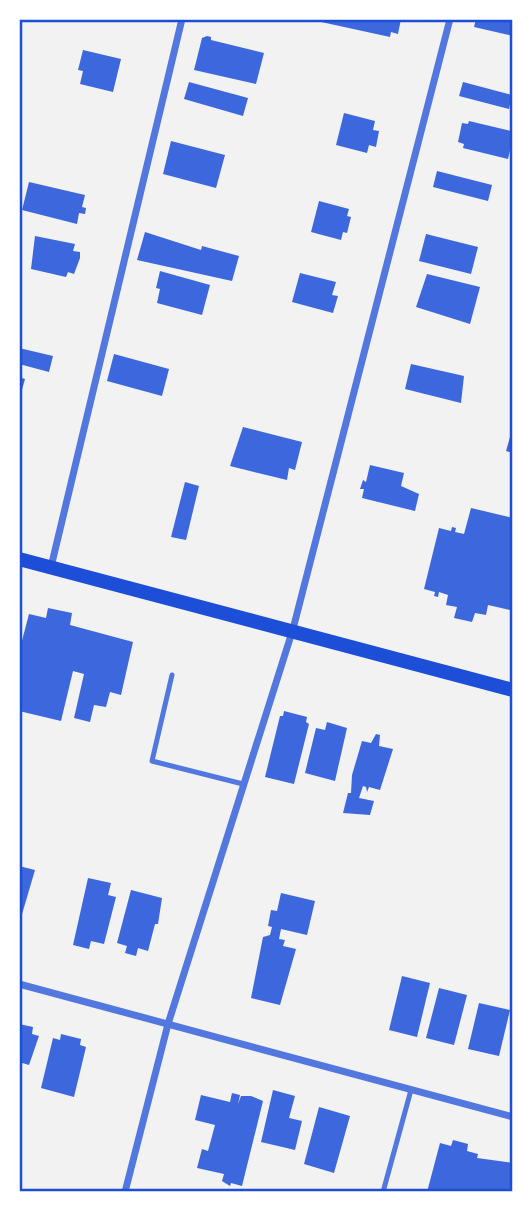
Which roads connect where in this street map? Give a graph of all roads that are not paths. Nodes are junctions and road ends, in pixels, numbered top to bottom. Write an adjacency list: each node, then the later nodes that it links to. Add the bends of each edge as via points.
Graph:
1 (182, 19): 4 (street)
2 (450, 19): 5 (street)
3 (19, 559): 4 (main road)
4 (51, 567): 5 (main road)
5 (293, 629): 7 (main road); 8 (street)
6 (172, 675): 8 (lane, via 152,761)
7 (513, 690)
8 (243, 784): 10 (street)
9 (19, 985): 10 (street)
10 (168, 1024): 11 (street); 13 (street)
11 (411, 1090): 12 (street); 14 (lane)
12 (513, 1117)
13 (125, 1192)
14 (383, 1192)

